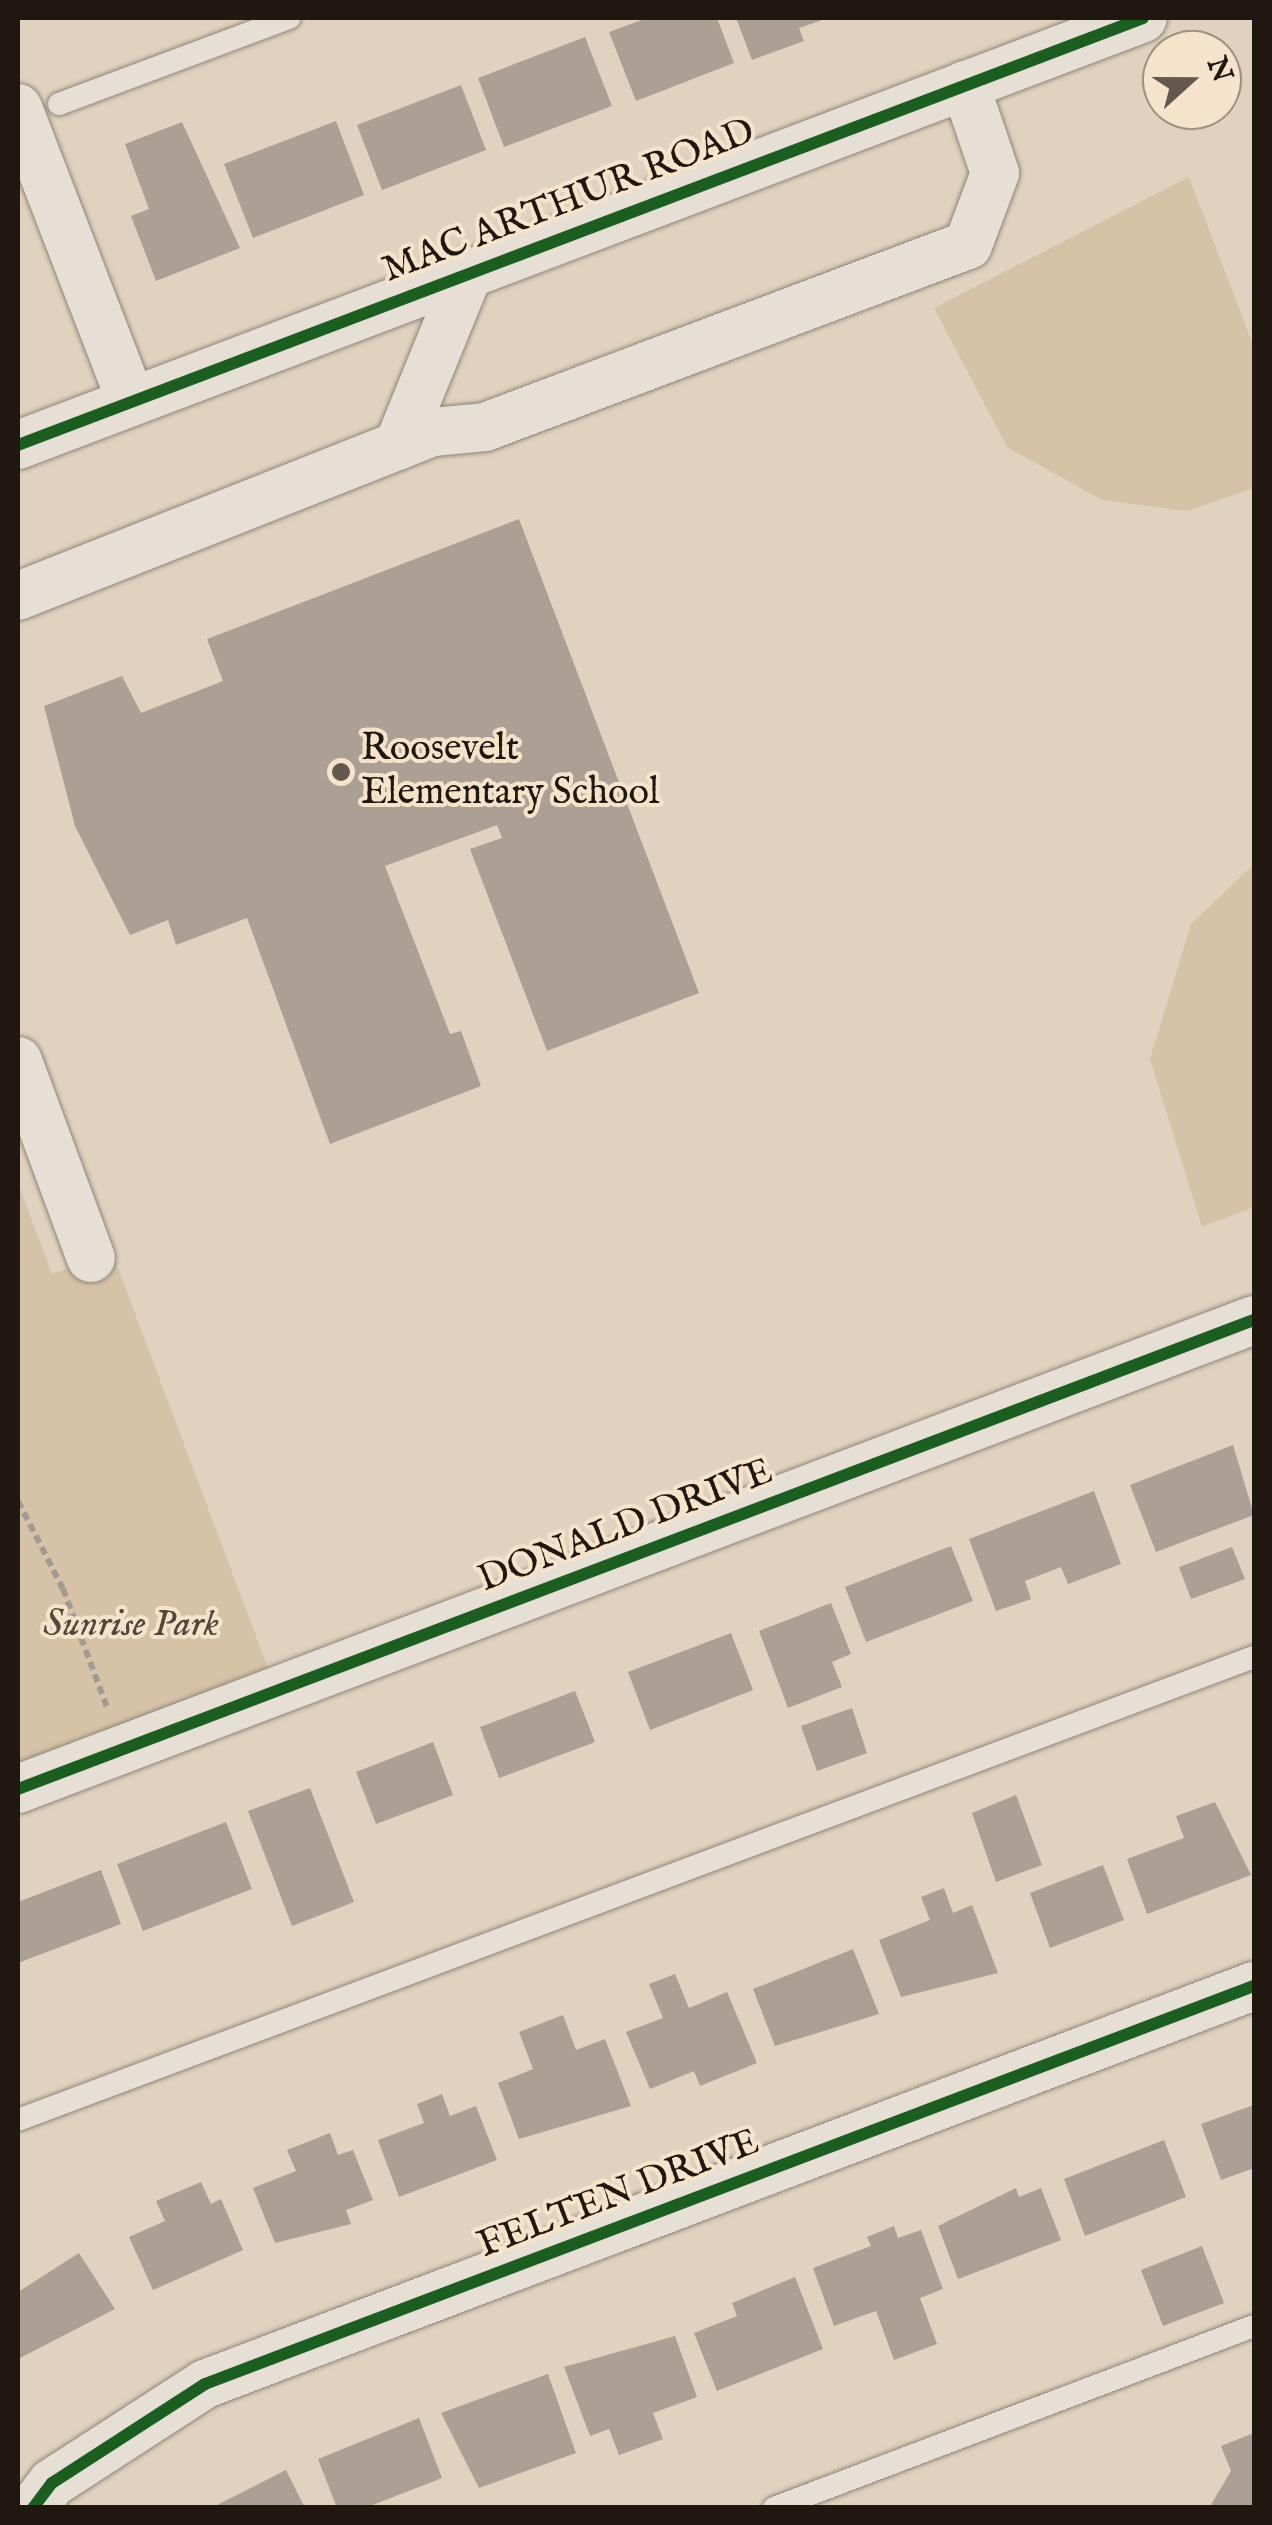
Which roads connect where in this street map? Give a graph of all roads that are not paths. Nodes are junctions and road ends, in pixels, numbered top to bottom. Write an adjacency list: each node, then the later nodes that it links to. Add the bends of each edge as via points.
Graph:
1 (289, 18): 4 (lane)
2 (1143, 18): 3 (street, MAC ARTHUR ROAD)
3 (965, 85): 5 (street, MAC ARTHUR ROAD); 8 (street, via 994,174 968,245 485,427)
4 (38, 106): 6 (street)
5 (469, 272): 6 (street, MAC ARTHUR ROAD); 8 (street)
6 (131, 401): 7 (street, MAC ARTHUR ROAD)
7 (18, 445)
8 (398, 446): 9 (street)
9 (18, 596)
10 (18, 1061): 11 (street)
11 (90, 1258)
12 (1254, 1320): 14 (street, DONALD DRIVE)
13 (1254, 1657): 16 (lane)
14 (18, 1790)
15 (1254, 1986): 18 (street, FELTEN DRIVE, via 205,2384 52,2483)
16 (18, 2120)
17 (1254, 2326): 19 (lane)
18 (33, 2508)
19 (774, 2508)

